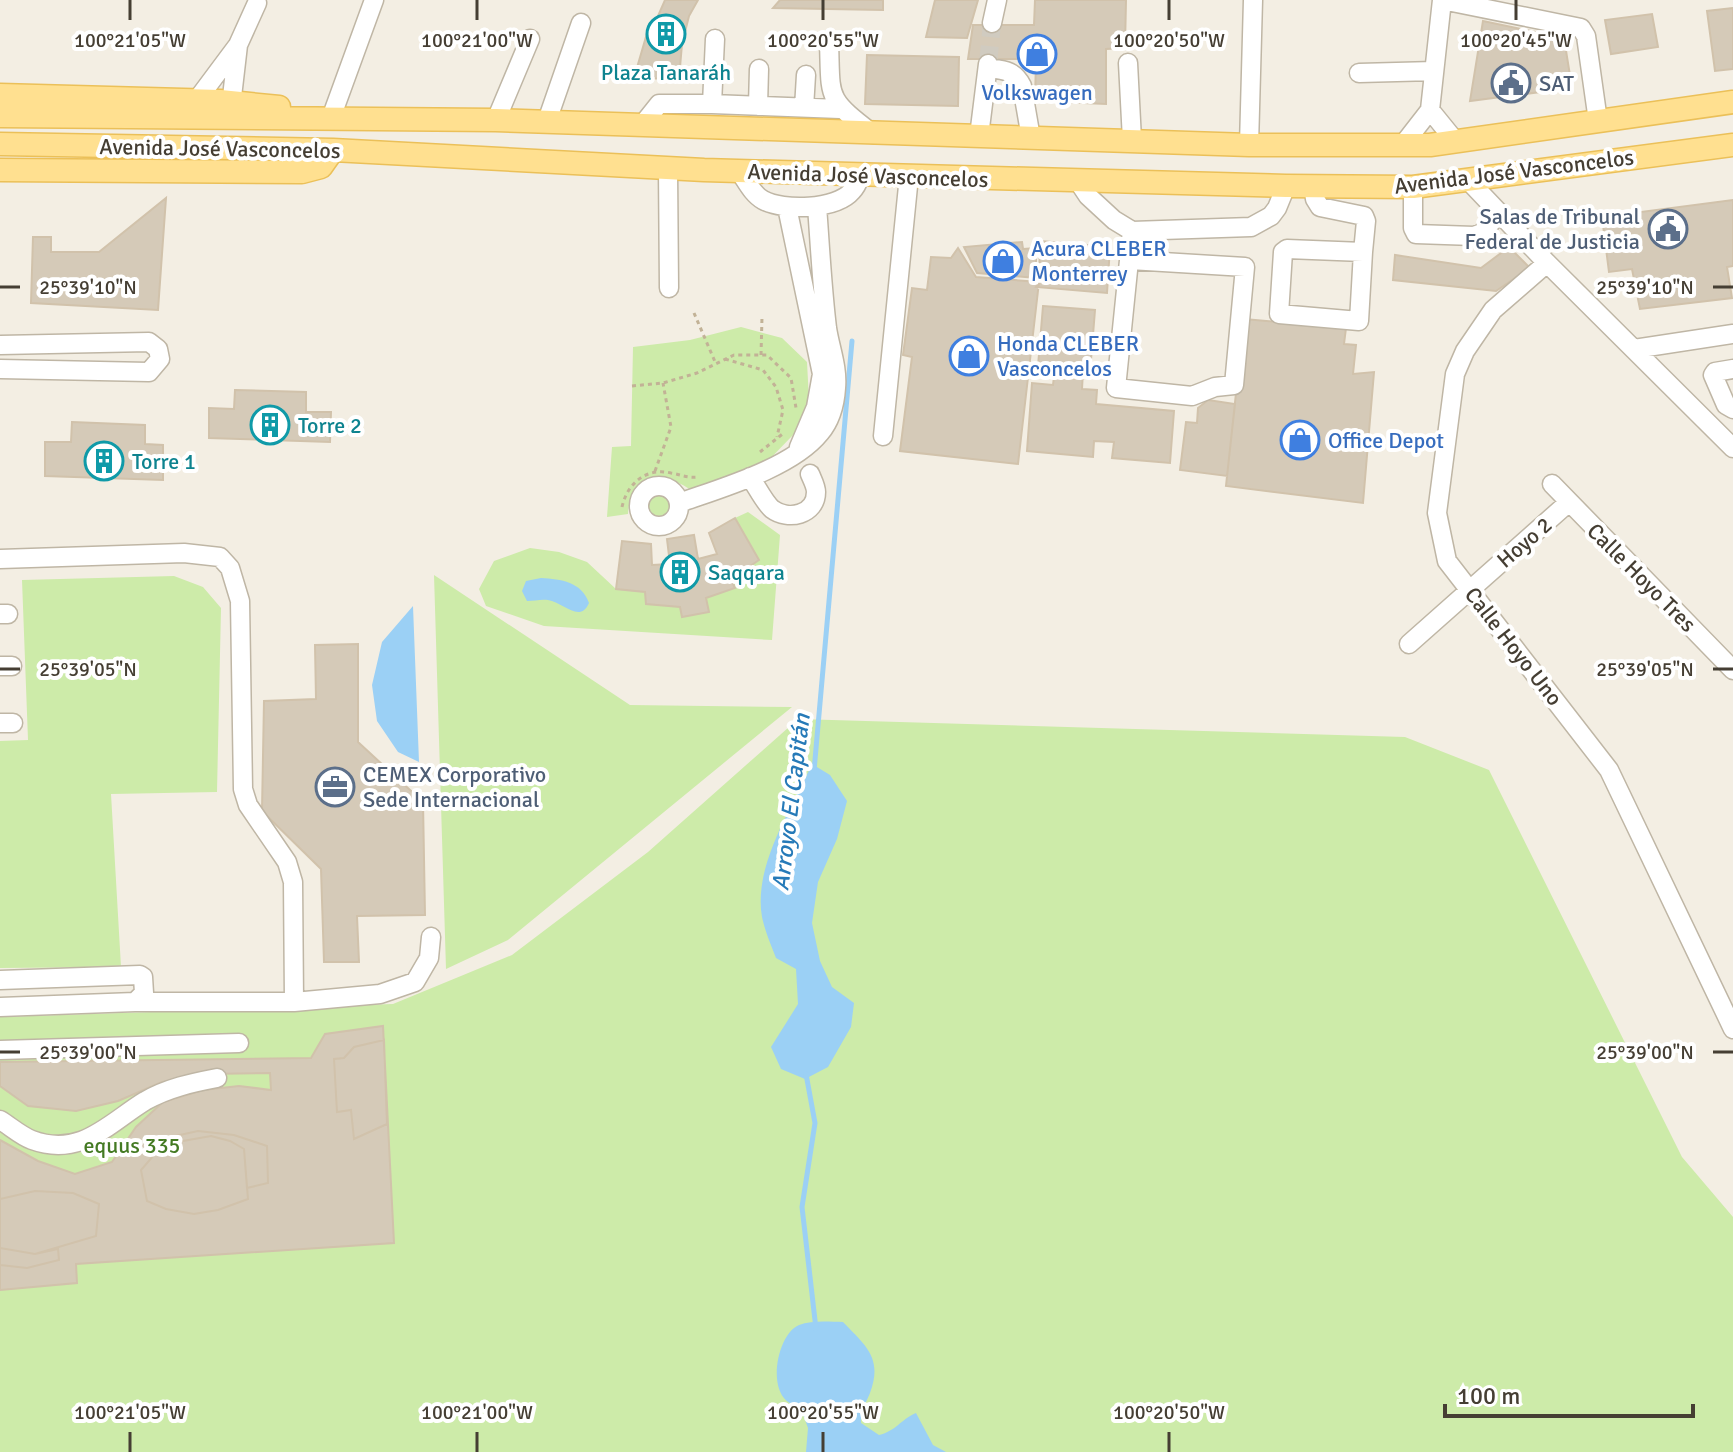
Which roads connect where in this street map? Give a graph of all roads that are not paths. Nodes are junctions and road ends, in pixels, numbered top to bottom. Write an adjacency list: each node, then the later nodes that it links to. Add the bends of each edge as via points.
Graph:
1 (374, 0): 27 (street)
2 (997, 0): 7 (street)
3 (1253, 0): 38 (street)
4 (1442, 0): 14 (street); 30 (street, via 1581,28)
5 (257, 3): 11 (street)
6 (581, 23): 29 (street)
7 (992, 23)
8 (530, 39): 28 (street)
9 (715, 39): 19 (street)
10 (829, 41): 23 (street, via 831,91)
11 (238, 45): 22 (street); 24 (street)
12 (1128, 63): 35 (street)
13 (759, 69): 20 (street)
14 (1434, 71): 15 (street); 25 (street)
15 (1359, 73)
16 (806, 75): 21 (street)
17 (0, 95): 22 (main road)
18 (1733, 102): 30 (main road, Avenida José Vasconcelos)
19 (712, 104): 20 (street); 31 (street, via 659,104)
20 (758, 106): 21 (street)
21 (804, 108): 23 (street)
22 (190, 109): 24 (main road, Avenida José Vasconcelos); 26 (main road, Avenida José Vasconcelos)
23 (840, 109): 32 (street)
24 (231, 110): 27 (main road, Avenida José Vasconcelos, via 279,107)
25 (1430, 110): 36 (street); 40 (street)
26 (0, 116)
27 (331, 118): 28 (main road, Avenida José Vasconcelos)
28 (496, 120): 29 (main road, Avenida José Vasconcelos)
29 (547, 121): 31 (main road, Avenida José Vasconcelos)
30 (1598, 121): 36 (main road, Avenida José Vasconcelos)
31 (643, 124): 32 (main road, Avenida José Vasconcelos)
32 (873, 134): 33 (main road, Avenida José Vasconcelos)
33 (979, 136): 34 (main road, Avenida José Vasconcelos); 34 (street, via 988,66 1018,79)
34 (1031, 138): 35 (main road, Avenida José Vasconcelos)
35 (1132, 140): 38 (main road, Avenida José Vasconcelos)
36 (1456, 142): 40 (main road, Avenida José Vasconcelos)
37 (0, 144): 41 (main road, Avenida José Vasconcelos)
38 (1249, 145): 40 (main road, Avenida José Vasconcelos)
39 (1733, 145): 47 (main road, Avenida José Vasconcelos)
40 (1402, 146)
41 (333, 150): 42 (main road, Avenida José Vasconcelos); 43 (main road, via 321,167 302,172)
42 (668, 169): 44 (main road, Avenida José Vasconcelos); 59 (street)
43 (0, 170)
44 (739, 171): 45 (main road, Avenida José Vasconcelos); 53 (street, via 762,200)
45 (861, 175): 46 (main road, Avenida José Vasconcelos); 52 (street, via 845,197)
46 (909, 176): 48 (main road, Avenida José Vasconcelos); 68 (street)
47 (1468, 180): 51 (main road, Avenida José Vasconcelos); 54 (street)
48 (1078, 181): 49 (main road, Avenida José Vasconcelos); 55 (street, via 1088,196)
49 (1286, 186): 50 (main road, Avenida José Vasconcelos); 55 (street, via 1271,216 1251,227)
50 (1313, 186): 51 (main road, Avenida José Vasconcelos); 56 (street, via 1320,207 1364,216)
51 (1413, 187): 54 (street, via 1416,234 1474,236)
52 (817, 206): 53 (street); 70 (street, via 836,385 830,418)
53 (787, 207): 70 (street, via 822,374 816,407)
54 (1499, 213): 58 (street)
55 (1132, 231): 57 (street)
56 (1363, 252): 56 (street, via 1359,321 1279,314 1285,250)
57 (1130, 260): 57 (street, via 1116,388 1192,396 1234,385 1244,266)
58 (1547, 263): 63 (street); 77 (street, Calle Hoyo Uno, via 1493,310 1455,374 1437,513 1447,561)
59 (669, 288)
60 (1733, 334): 63 (street)
61 (63, 344): 62 (street); 66 (street); 66 (street, via 149,342 160,359 149,372)
62 (0, 345)
63 (1634, 349): 69 (street)
64 (0, 369): 66 (street)
65 (1733, 369): 67 (street, via 1713,375 1726,405)
66 (63, 371)
67 (1733, 409)
68 (883, 436)
69 (1733, 448)
70 (796, 454): 72 (street)
71 (810, 474): 72 (street, via 816,491 813,503 793,516 774,510)
72 (750, 477): 74 (street)
73 (1552, 484): 75 (street, Calle Hoyo Tres)
74 (679, 503)
75 (1568, 503): 77 (street, Hoyo 2); 79 (street, Calle Hoyo Tres)
76 (0, 559): 84 (street, via 184,553 220,557 230,568 240,601 243,789 287,862 293,882)
77 (1469, 590): 78 (street, Hoyo 2); 87 (street, Calle Hoyo Uno, via 1609,770)
78 (1409, 644)
79 (1733, 670)
80 (431, 937): 84 (street, via 429,958 415,982 380,994)
81 (0, 980): 82 (street)
82 (20, 980): 83 (street, via 140,975 144,993); 85 (street)
83 (137, 1002): 84 (street); 85 (street)
84 (294, 1002)
85 (21, 1006): 86 (street)
86 (0, 1007)
87 (1733, 1029)
88 (239, 1043): 89 (street)
89 (0, 1050)
90 (217, 1078): 91 (street, via 177,1086 90,1139 59,1144 32,1140)
91 (0, 1120)

